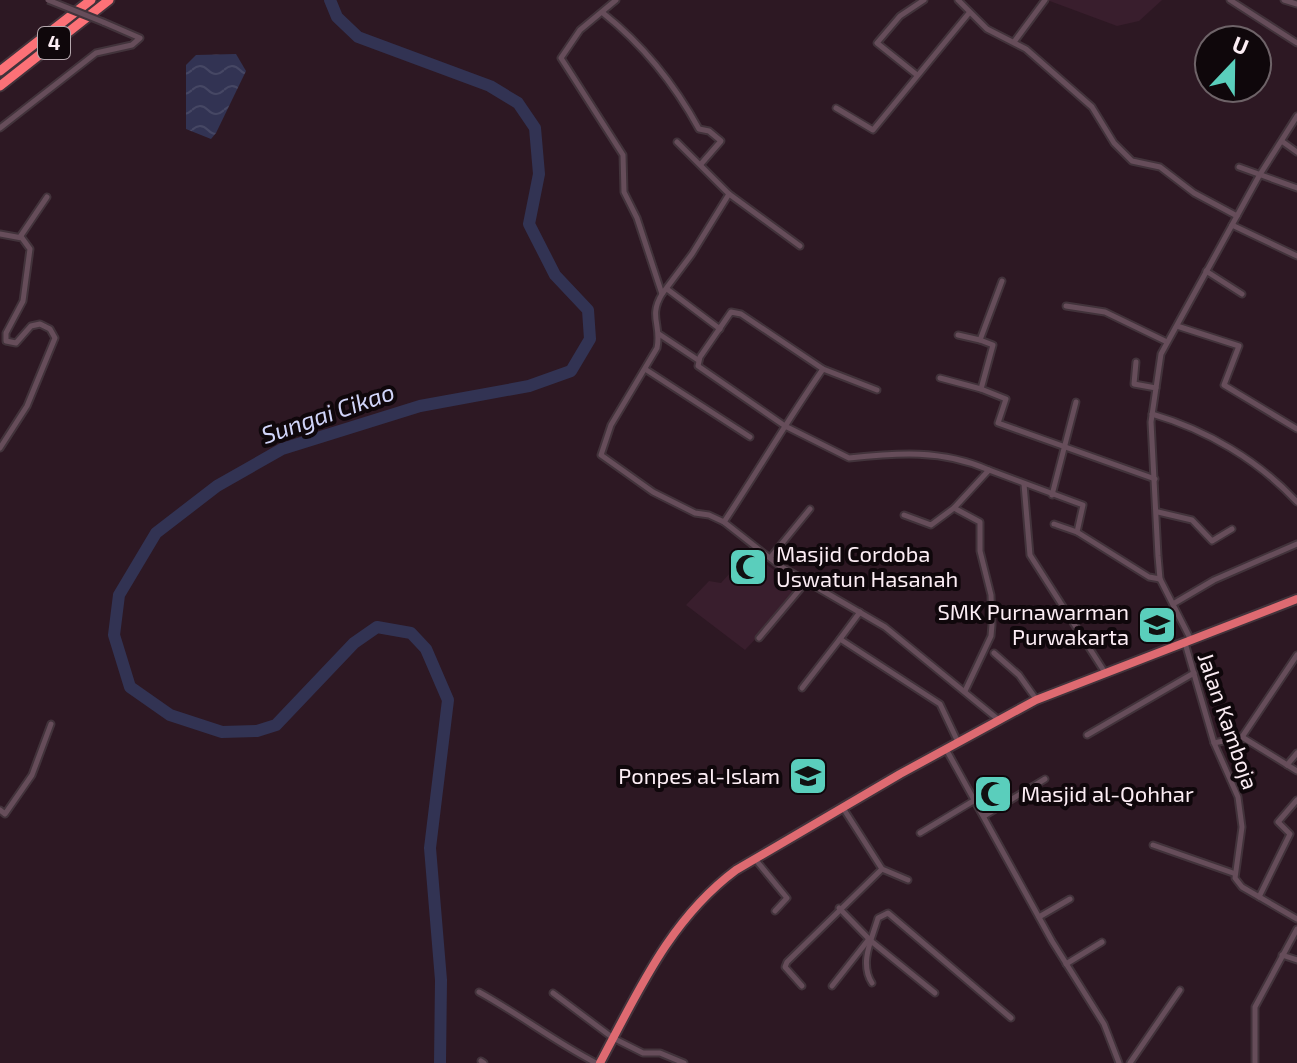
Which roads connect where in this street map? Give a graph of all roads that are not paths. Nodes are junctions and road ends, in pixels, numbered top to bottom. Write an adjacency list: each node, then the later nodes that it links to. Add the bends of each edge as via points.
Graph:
1 (48, 0): 20 (street, bridge, via 140,38 132,45 96,53)
2 (91, 0): 15 (highway, 4)
3 (109, 0): 17 (highway, 4)
4 (616, 0): 11 (street)
5 (924, 0): 16 (street, via 900,16 877,43)
6 (958, 0): 12 (street)
7 (1045, 0): 13 (street)
8 (1230, 0): 14 (street)
9 (1284, 0): 10 (street)
10 (1297, 4)
11 (603, 13): 24 (street, via 653,62 699,129 721,141); 38 (street, via 580,30 561,58 623,155 624,192)
12 (969, 13): 13 (street); 16 (street)
13 (1014, 42): 30 (street, via 1092,107 1132,161 1160,167)
14 (1297, 43)
15 (0, 71)
16 (917, 75): 18 (street, via 872,130)
17 (0, 86)
18 (836, 108)
19 (1297, 116): 22 (street)
20 (0, 128)
21 (677, 142): 24 (street)
22 (1283, 142): 23 (street); 26 (street)
23 (1297, 152)
24 (701, 164): 28 (street)
25 (1239, 167): 26 (street)
26 (1259, 176): 27 (street); 30 (street)
27 (1297, 188)
28 (729, 194): 34 (street); 38 (street)
29 (47, 197): 33 (street)
30 (1237, 216): 31 (street)
31 (1232, 225): 35 (street); 36 (street)
32 (0, 234): 33 (street)
33 (20, 237): 61 (street, via 30,245 28,272 23,301 6,341 16,343 31,326 40,324 55,338 27,406)
34 (800, 246)
35 (1297, 256)
36 (1206, 271): 39 (street); 41 (street)
37 (1002, 281): 45 (street)
38 (664, 292): 42 (street); 43 (street, via 654,308)
39 (1242, 294)
40 (1066, 306): 46 (street, via 1105,312)
41 (1177, 326): 46 (street); 58 (street, via 1239,346 1224,385)
42 (720, 329): 47 (street); 50 (street, via 736,312)
43 (658, 334): 47 (street); 49 (street)
44 (958, 335): 45 (street)
45 (980, 340): 53 (street, via 993,345)
46 (1167, 342): 52 (street)
47 (698, 360): 57 (street, via 700,369)
48 (1136, 362): 52 (street, via 1134,384)
49 (645, 369): 59 (street); 71 (street, via 611,425 601,455 653,492)
50 (823, 369): 54 (street); 57 (street)
51 (940, 378): 53 (street)
52 (1156, 388): 56 (street)
53 (981, 389): 60 (street, via 1005,398 999,424)
54 (877, 390)
55 (1076, 402): 60 (street)
56 (1152, 414): 63 (street); 66 (street, via 1250,459)
57 (785, 426): 62 (street, via 849,458 865,453 934,454); 71 (street)
58 (1297, 429)
59 (750, 437)
60 (1065, 446): 63 (street); 65 (street)
61 (0, 448)
62 (989, 470): 64 (street); 67 (street)
63 (1155, 479): 69 (street)
64 (1024, 484): 65 (street); 87 (street, via 1030,555)
65 (1052, 495): 74 (street, via 1083,506)
66 (1297, 502)
67 (954, 508): 70 (street, via 928,526); 90 (street, via 980,522 980,551 993,610 991,636)
68 (810, 509): 76 (street)
69 (1158, 512): 73 (street, via 1192,520 1212,541); 77 (street)
70 (904, 515)
71 (724, 522): 76 (street)
72 (1054, 524): 74 (street)
73 (1232, 529)
74 (1077, 532): 77 (street)
75 (1297, 544): 80 (street)
76 (770, 558): 78 (street)
77 (1160, 579): 80 (street, Jalan Kamboja)
78 (806, 582): 81 (street); 82 (street)
79 (1295, 603): 84 (highway)
80 (1173, 604): 84 (street, Jalan Kamboja)
81 (860, 612): 83 (street); 90 (street)
82 (759, 638)
83 (840, 639): 89 (street); 96 (street, via 940,704)
84 (1188, 641): 87 (highway); 88 (street, Jalan Kamboja)
85 (994, 653): 91 (street)
86 (1297, 655): 95 (street)
87 (1104, 671): 91 (highway)
88 (1194, 673): 94 (street); 97 (street, Jalan Kamboja)
89 (802, 688)
90 (965, 691): 92 (street)
91 (1036, 700): 92 (highway)
92 (1000, 721): 96 (highway)
93 (51, 724): 106 (street, via 32,775 5,814)
94 (1087, 735)
95 (1242, 737): 97 (street); 100 (street)
96 (958, 742): 98 (highway)
97 (1214, 743): 112 (street, Jalan Kamboja, via 1233,781 1241,814)
98 (948, 753): 103 (street); 105 (highway)
99 (1297, 753): 100 (street)
100 (1287, 765): 101 (street)
101 (1297, 771)
102 (1045, 779): 107 (street)
103 (975, 800): 107 (street); 108 (street)
104 (1297, 800): 114 (street, via 1278,822 1290,834)
105 (843, 808): 110 (highway); 111 (street)
106 (0, 810)
107 (984, 816): 118 (street)
108 (920, 833)
109 (1153, 845): 112 (street)
110 (755, 858): 117 (street, via 787,898); 134 (highway, via 711,889 685,916)
111 (882, 869): 113 (street); 116 (street)
112 (1233, 873): 114 (street, via 1242,887)
113 (908, 880)
114 (1259, 897): 119 (street)
115 (1070, 899): 118 (street)
116 (839, 908): 121 (street); 127 (street, via 785,964)
117 (775, 911)
118 (1039, 917): 125 (street)
119 (1297, 919)
120 (1297, 929): 123 (street)
121 (870, 940): 126 (street, via 865,969); 128 (street); 132 (street); 133 (street, via 878,918 894,916)
122 (1102, 942): 125 (street)
123 (1282, 955): 124 (street); 139 (street, via 1255,1007)
124 (1297, 960)
125 (1066, 964): 137 (street, via 1104,1024)
126 (872, 983)
127 (802, 986)
128 (832, 986)
129 (1180, 990): 138 (street)
130 (479, 992): 135 (street, via 553,1041)
131 (553, 993): 134 (street)
132 (935, 993)
133 (1011, 1018)
134 (613, 1038): 135 (highway); 136 (street, via 649,1055 660,1053)
135 (598, 1063)
136 (684, 1063)
137 (1119, 1063)
138 (1130, 1063)
139 (1255, 1063)

